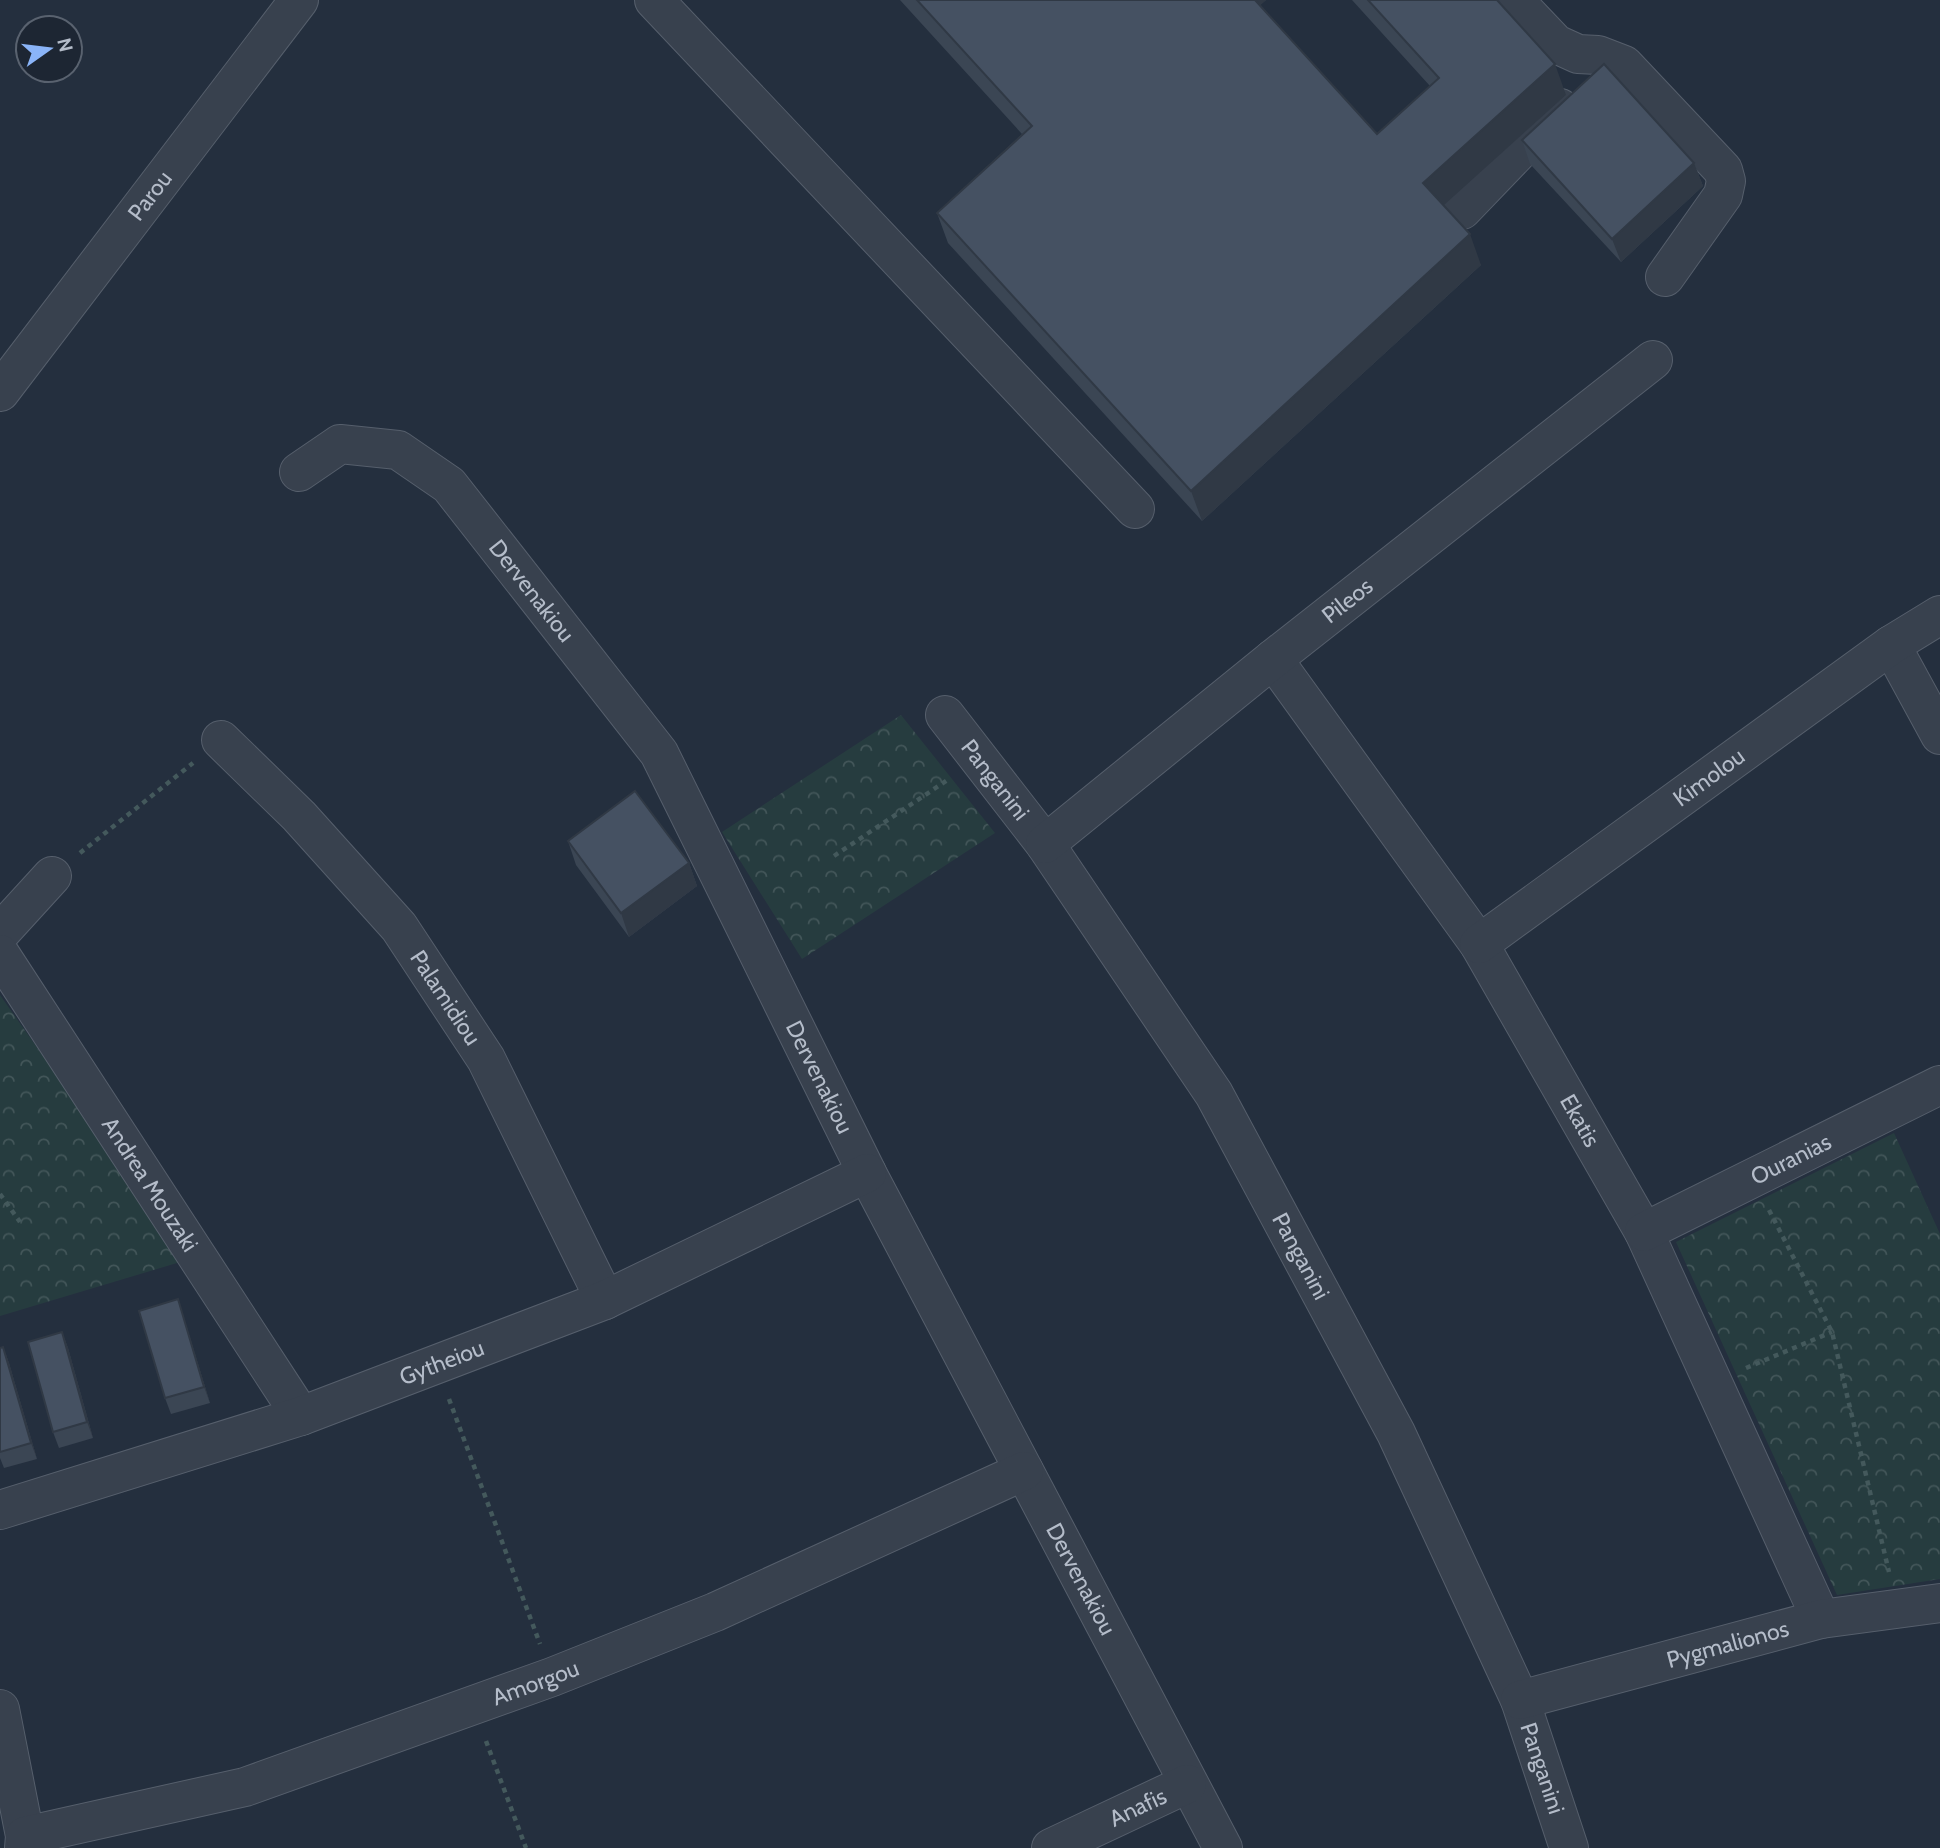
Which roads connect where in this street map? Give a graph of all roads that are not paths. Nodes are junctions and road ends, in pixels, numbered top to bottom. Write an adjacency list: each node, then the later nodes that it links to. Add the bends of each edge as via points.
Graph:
1 (299, 0): 8 (street, Parou)
2 (654, 0): 10 (street)
3 (1514, 0): 4 (street, via 1556,44 1578,54)
4 (1608, 59): 5 (street); 6 (street, via 1625,65 1723,170 1726,181 1723,195)
5 (1462, 210)
6 (1664, 277)
7 (1653, 360): 13 (street, Pileos)
8 (0, 392)
9 (299, 472): 23 (street, Dervenakiou, via 340,444 398,450 449,485 659,753)
10 (1135, 509)
11 (1940, 615): 12 (street, Kimolou)
12 (1891, 645): 15 (street); 20 (street, Kimolou)
13 (1273, 659): 17 (street, Pileos); 20 (street, Ekatis)
14 (944, 715): 17 (street, Panganini)
15 (1940, 736)
16 (221, 740): 25 (street, Palamidiou, via 299,816 398,927 486,1059)
17 (1045, 844): 31 (street, Panganini, via 1214,1094 1396,1433)
18 (52, 876): 19 (street)
19 (0, 933)
20 (1479, 944): 24 (street, Ekatis)
21 (0, 954): 26 (street, Andrea Mouzaki)
22 (1940, 1086): 24 (street, Ouranias)
23 (867, 1173): 25 (street, Gytheiou); 27 (street, Dervenakiou)
24 (1644, 1232): 30 (street, Ekatis)
25 (605, 1300): 26 (street, Gytheiou)
26 (301, 1416): 28 (street, Gytheiou)
27 (1024, 1471): 33 (street, Dervenakiou); 34 (street, Amorgou, via 716,1612 552,1678 245,1787)
28 (0, 1510)
29 (1940, 1603): 30 (street, Pygmalionos)
30 (1821, 1619): 31 (street, Pygmalionos)
31 (1520, 1700): 37 (street, Panganini)
32 (0, 1709): 34 (street)
33 (1188, 1784): 35 (street, Anafis); 36 (street, Dervenakiou)
34 (24, 1842)
35 (1051, 1848)
36 (1223, 1848)
37 (1569, 1848)

